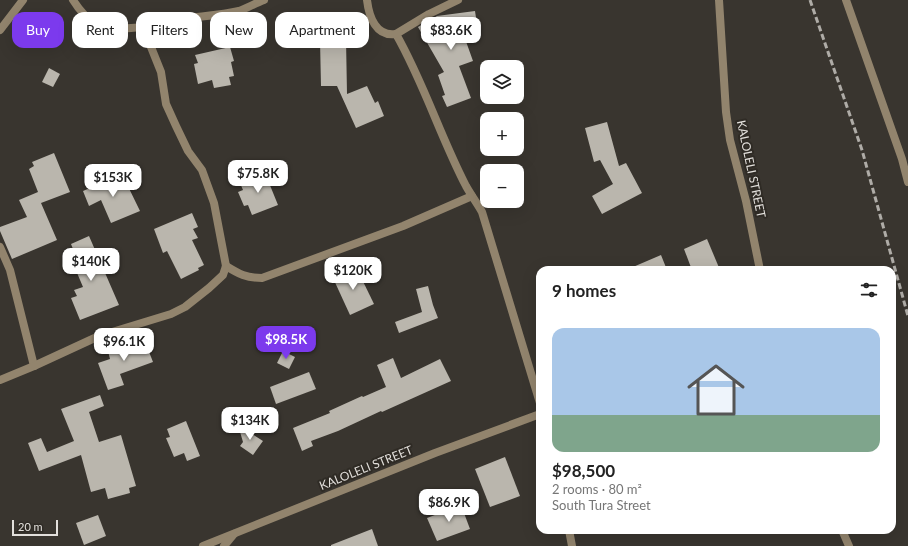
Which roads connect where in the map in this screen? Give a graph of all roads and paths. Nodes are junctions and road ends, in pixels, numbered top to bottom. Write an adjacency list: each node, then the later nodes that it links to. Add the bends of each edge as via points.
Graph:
1 (23, 0): 10 (street)
2 (73, 0): 9 (street, via 94,22 124,28)
3 (264, 0): 8 (street, via 238,11)
4 (367, 0): 11 (street, via 373,22 389,35)
5 (458, 0): 11 (street)
6 (719, 0): 17 (street, KALOLELI STREET, via 730,140)
7 (846, 0): 13 (street)
8 (202, 16)
9 (136, 27)
10 (0, 30)
11 (396, 34): 14 (street, via 421,82)
12 (151, 48): 16 (street, via 161,72 166,104 188,151 202,170 212,196)
13 (908, 182)
14 (472, 196): 16 (street, via 403,226 262,278 249,278); 20 (street, via 482,212)
15 (0, 247): 18 (street, via 10,270)
16 (226, 266): 18 (street, via 224,275 185,307 99,336)
17 (759, 266)
18 (34, 366): 19 (street)
19 (0, 380)
20 (536, 390)
21 (536, 415): 22 (street, KALOLELI STREET)
22 (234, 534): 25 (street, KALOLELI STREET); 26 (street)
23 (570, 534): 27 (street)
24 (844, 534): 28 (street)
25 (203, 546)
26 (224, 546)
27 (572, 546)
28 (849, 546)

